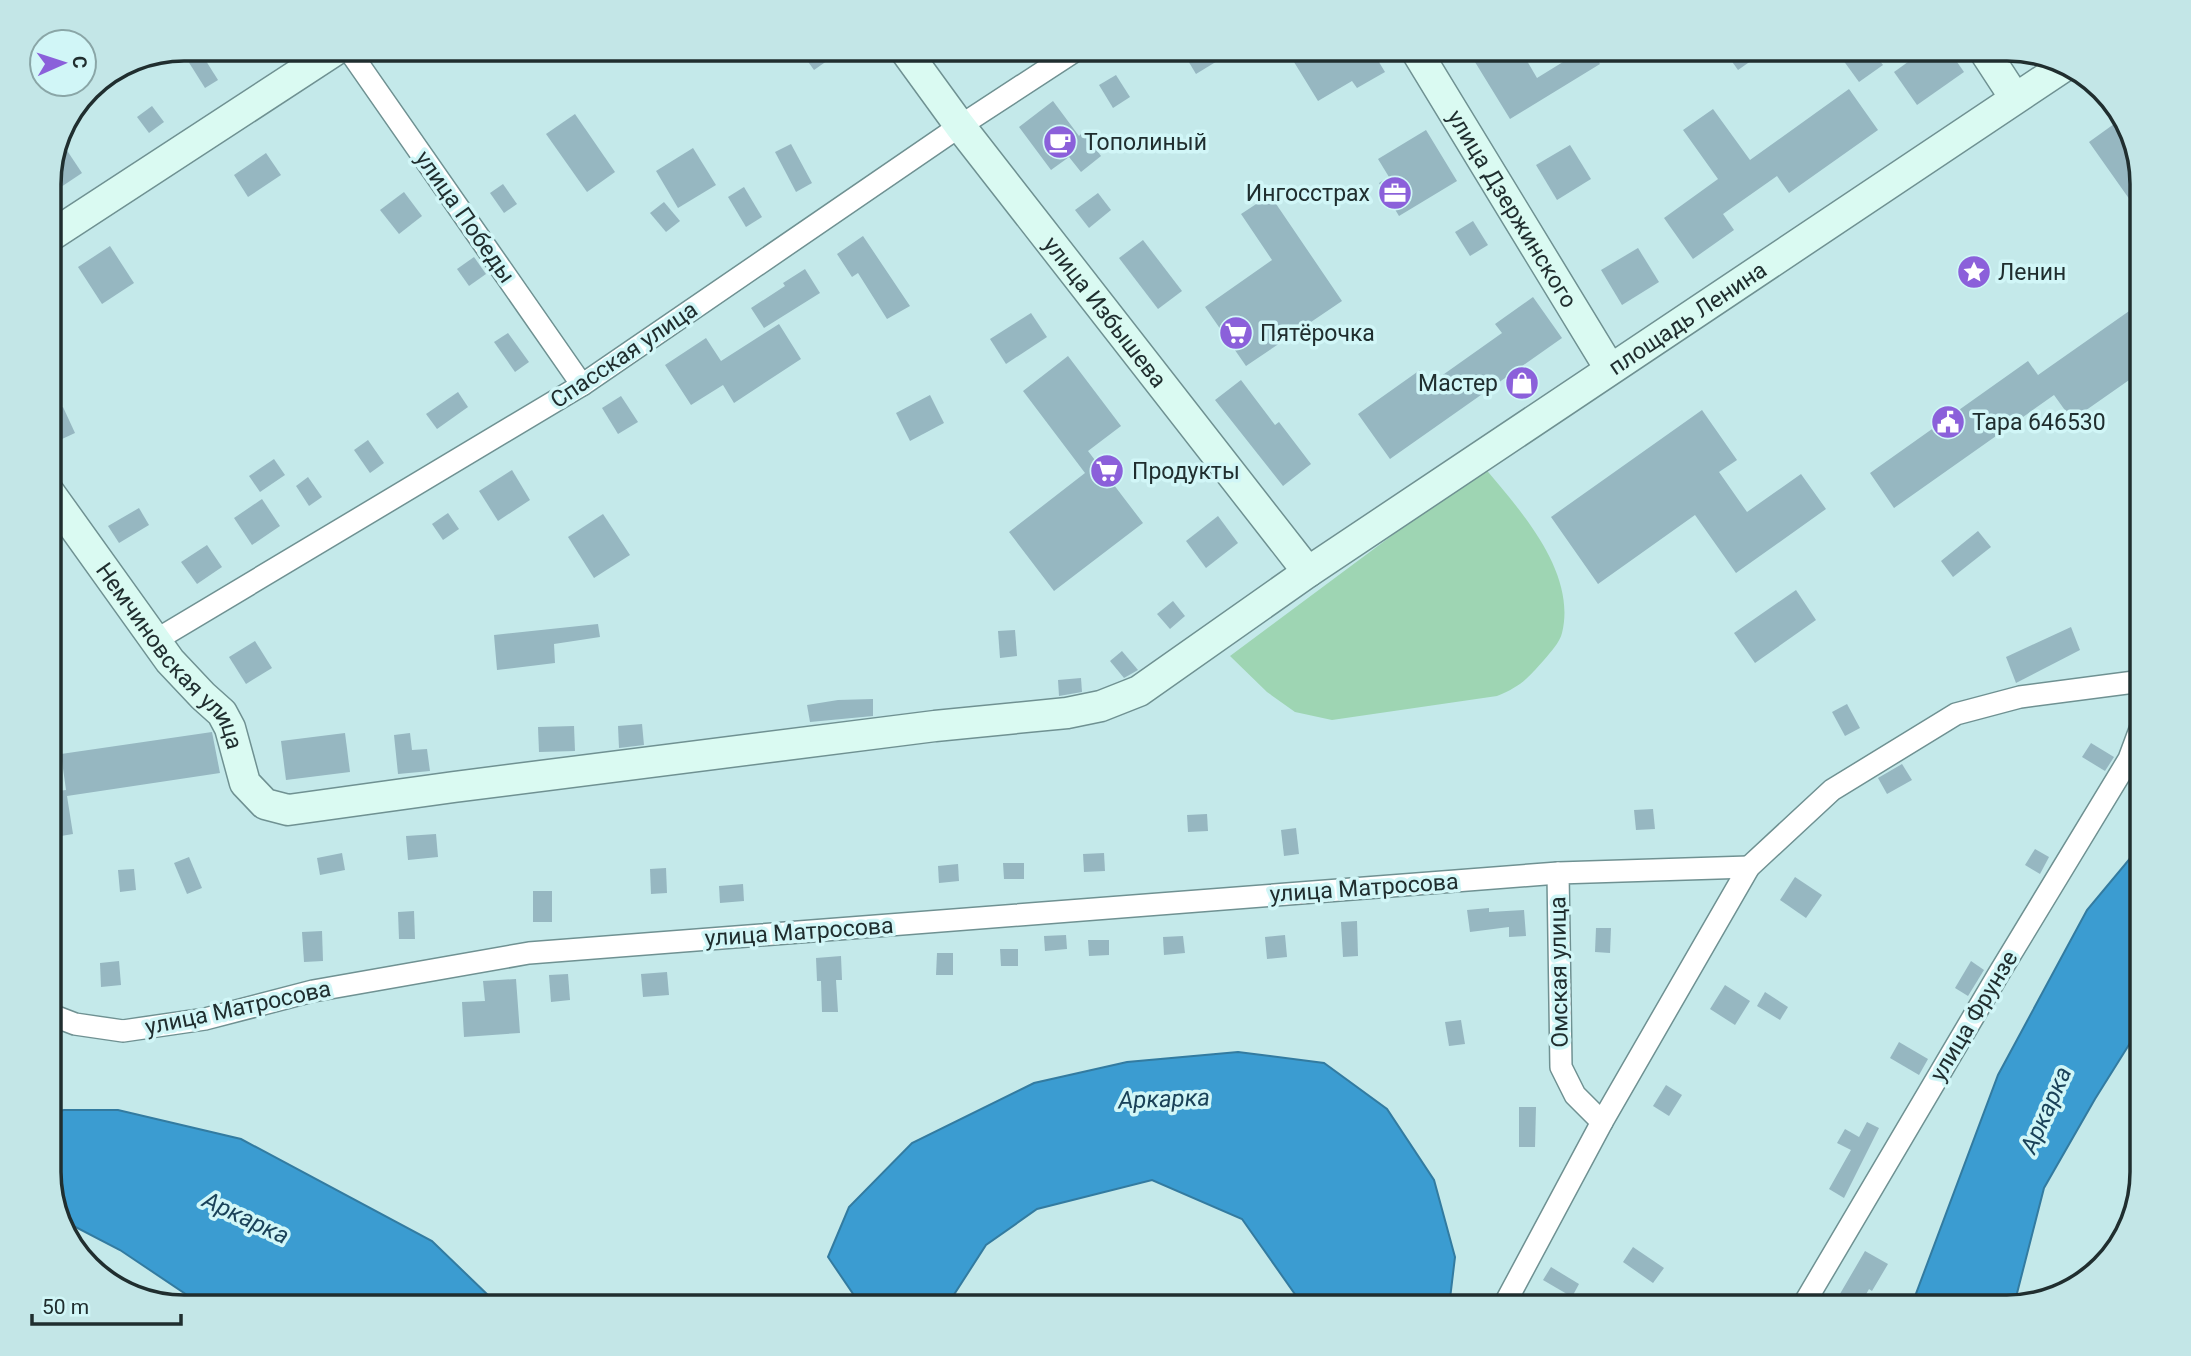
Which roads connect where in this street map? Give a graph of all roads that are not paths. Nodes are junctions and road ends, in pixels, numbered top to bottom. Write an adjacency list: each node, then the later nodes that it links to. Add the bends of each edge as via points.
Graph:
1 (319, 61): 10 (street)
2 (356, 61): 12 (street, улица Победы)
3 (913, 61): 9 (street, улица Избышева)
4 (1060, 61): 9 (street, Спасская улица)
5 (1422, 61): 11 (street, улица Дзержинского)
6 (1991, 61): 8 (street)
7 (2056, 72): 8 (street, площадь Ленина)
8 (2015, 98): 11 (street, площадь Ленина)
9 (960, 126): 12 (street, Спасская улица); 14 (street, улица Избышева)
10 (62, 229)
11 (1610, 369): 14 (street, площадь Ленина)
12 (582, 385): 15 (street, Спасская улица)
13 (62, 510): 15 (street, Немчиновская улица)
14 (1308, 572): 18 (street, площадь Ленина, via 1139,691 1101,706)
15 (156, 640): 18 (street, Немчиновская улица, via 170,661 222,713 245,783 265,804)
16 (2130, 683): 19 (street, via 2020,697 1956,714 1832,790)
17 (2130, 757): 24 (street, улица Фрунзе)
18 (288, 810)
19 (1749, 867): 20 (street, Омская улица); 22 (street)
20 (1558, 873): 21 (street, улица Матросова, via 529,953 313,991 205,1019 123,1031); 22 (street, Омская улица, via 1561,1067 1575,1095)
21 (62, 1019)
22 (1602, 1122): 23 (street)
23 (1509, 1295)
24 (1809, 1295)

